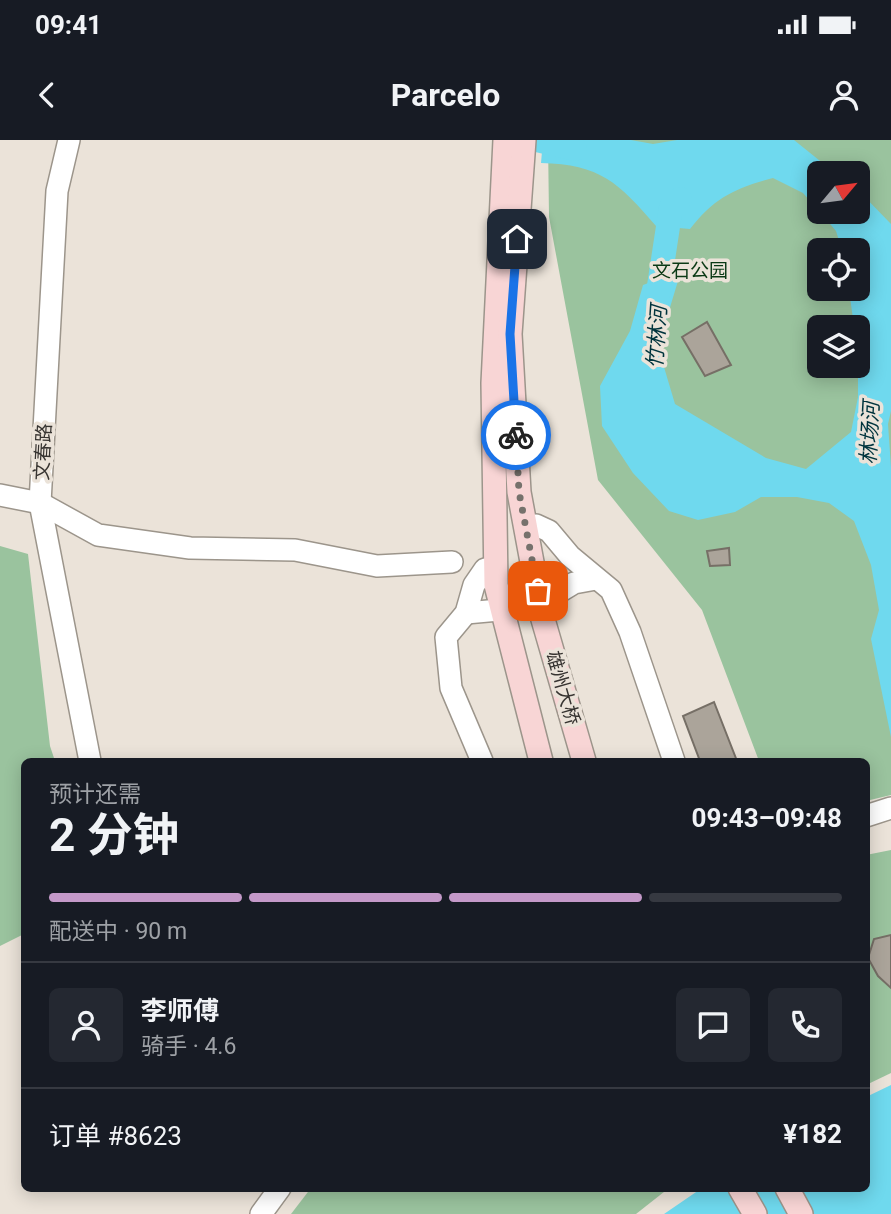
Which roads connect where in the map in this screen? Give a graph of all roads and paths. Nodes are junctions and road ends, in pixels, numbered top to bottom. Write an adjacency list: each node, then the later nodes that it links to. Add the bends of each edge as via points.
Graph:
1 (69, 140): 5 (street, 文春路, via 57,191)
2 (505, 140): 15 (main road, 雄州大桥, via 493,383 496,585)
3 (524, 140): 10 (main road, 雄州大桥, via 510,334 519,492)
4 (0, 495): 5 (street)
5 (40, 503): 7 (street, via 98,535 190,548 295,550 377,566); 13 (street, 文春路)
6 (536, 525): 9 (street, via 549,531)
7 (452, 562)
8 (485, 569): 12 (street, via 474,585)
9 (596, 579): 10 (street, via 574,583); 17 (street, via 611,590 630,632)
10 (547, 607): 16 (main road, 雄州大桥)
11 (499, 610): 12 (street)
12 (466, 613): 14 (street, via 446,637 451,688)
13 (89, 758)
14 (481, 758)
15 (540, 758)
16 (583, 758)
17 (673, 758)
18 (890, 809): 19 (street)
19 (870, 815)
20 (277, 1192): 23 (street)
21 (742, 1192): 24 (main road)
22 (789, 1192): 25 (main road)
23 (261, 1214)
24 (755, 1214)
25 (801, 1214)

